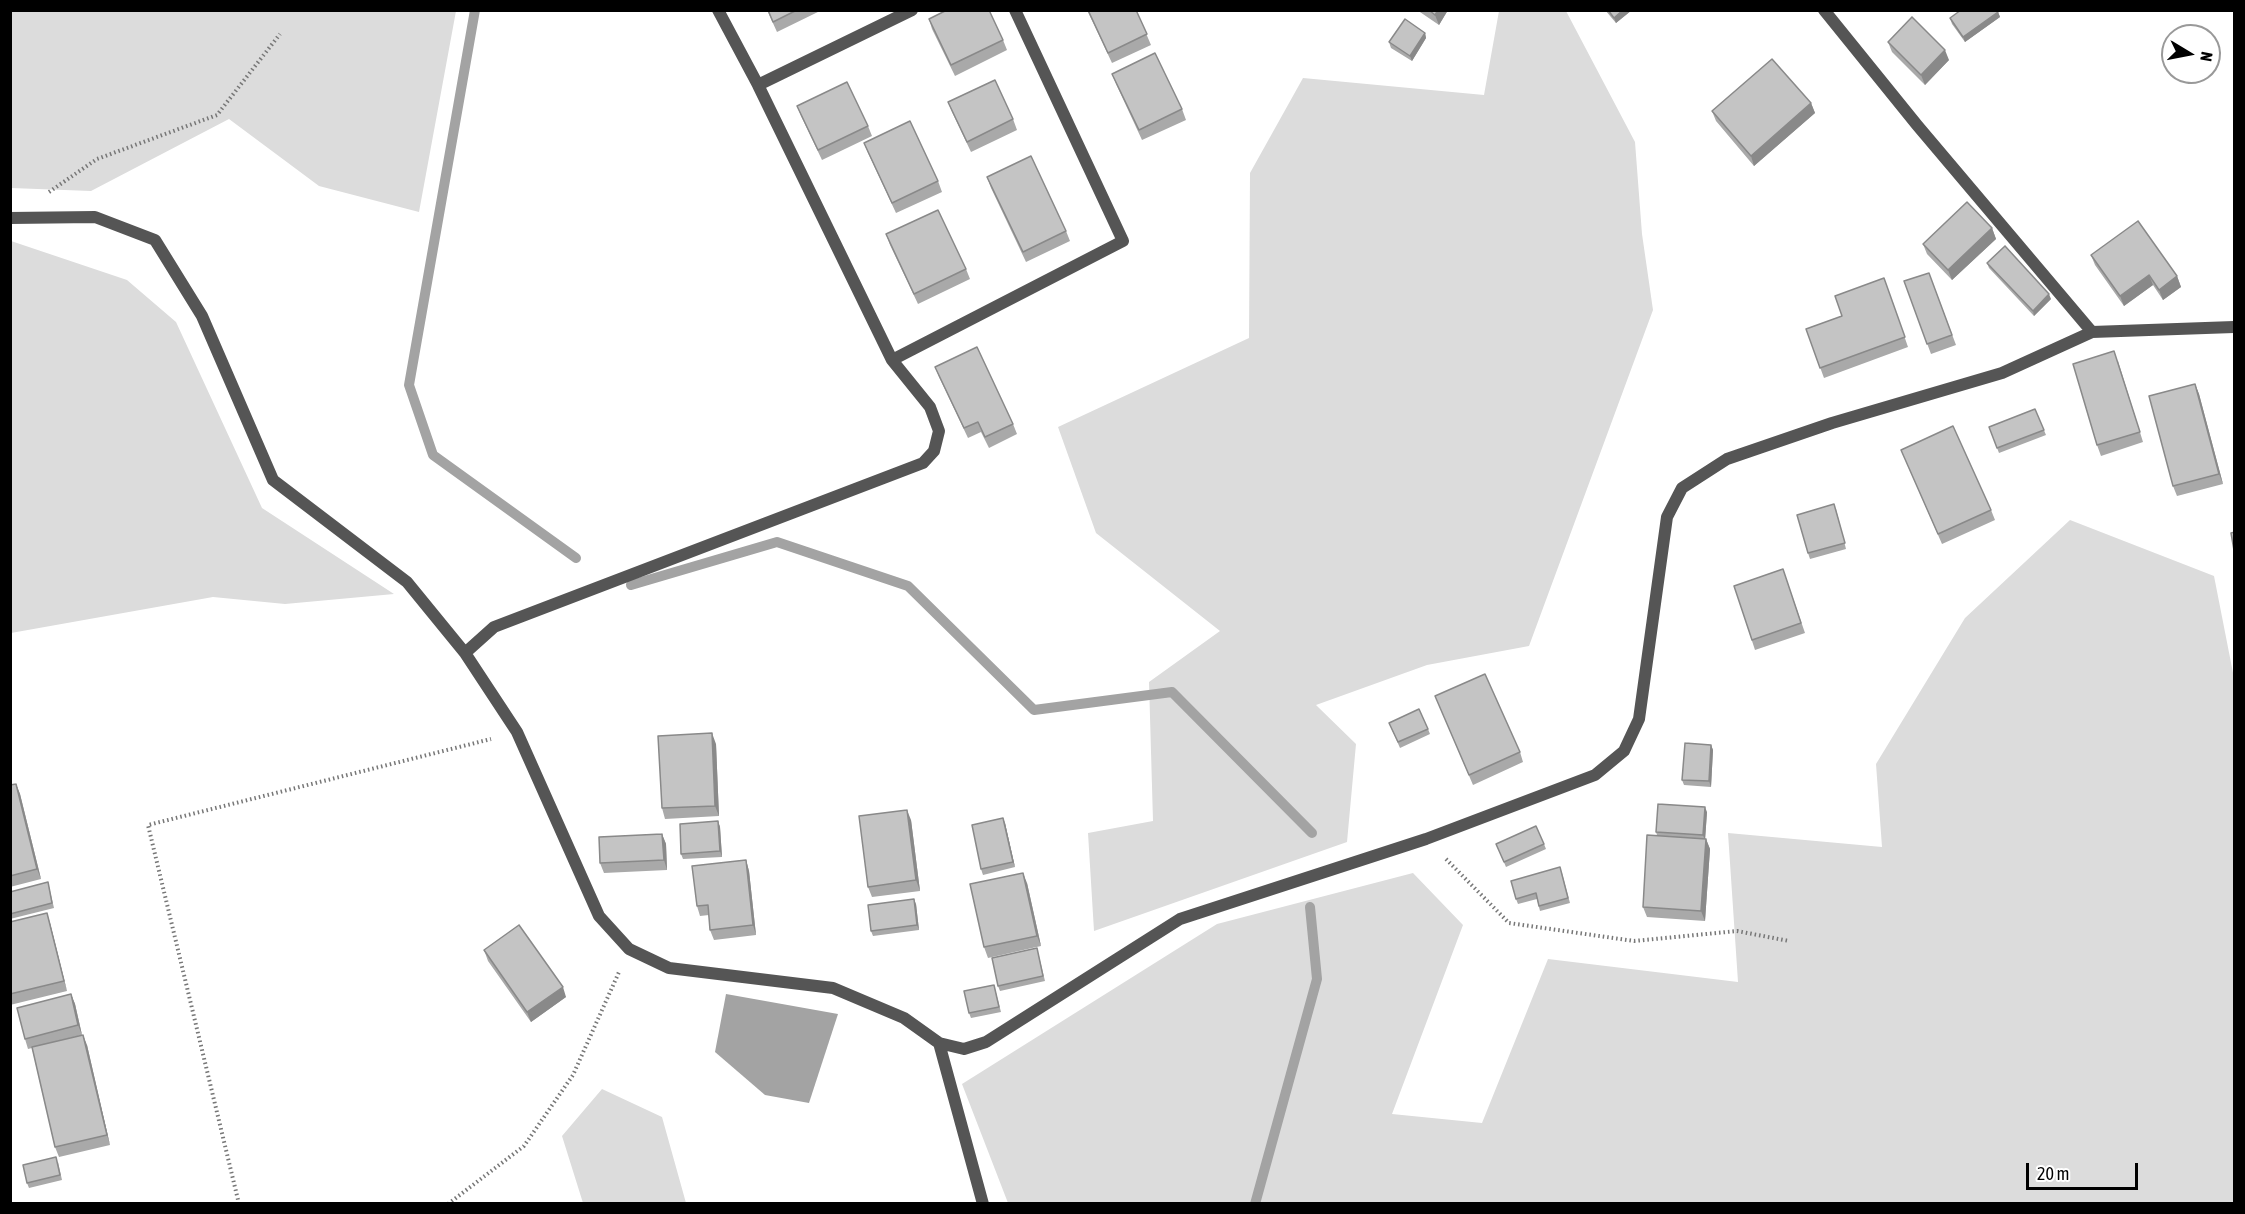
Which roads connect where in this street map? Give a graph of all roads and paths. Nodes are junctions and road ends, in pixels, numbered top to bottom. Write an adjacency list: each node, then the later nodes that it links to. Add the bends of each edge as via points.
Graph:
1 (718, 10): 6 (street)
2 (912, 10): 6 (street)
3 (1015, 10): 11 (street, via 1123,241)
4 (1824, 10): 10 (street)
5 (280, 34): 7 (path, via 217,115 97,159)
6 (758, 85): 11 (street)
7 (39, 198)
8 (10, 218): 12 (street, via 95,217 154,240 202,316 273,480 407,582)
9 (2235, 327): 10 (street)
10 (2092, 332): 14 (street, via 2002,373 1832,423 1727,459 1682,488 1667,517 1639,719 1624,751 1595,775)
11 (892, 360): 12 (street, via 930,407 939,431 934,451 923,463 494,627)
12 (465, 653): 13 (street)
13 (517, 732): 16 (street, via 599,916); 18 (path, via 148,825)
14 (1426, 839): 15 (path, via 1509,923 1634,941 1737,931); 17 (street, via 1180,919 986,1042 964,1049)
15 (1789, 941)
16 (629, 949): 17 (street, via 669,968 833,988 904,1018); 19 (path, via 573,1075 524,1146)
17 (939, 1043): 20 (street)
18 (239, 1203)
19 (448, 1203)
20 (983, 1203)

